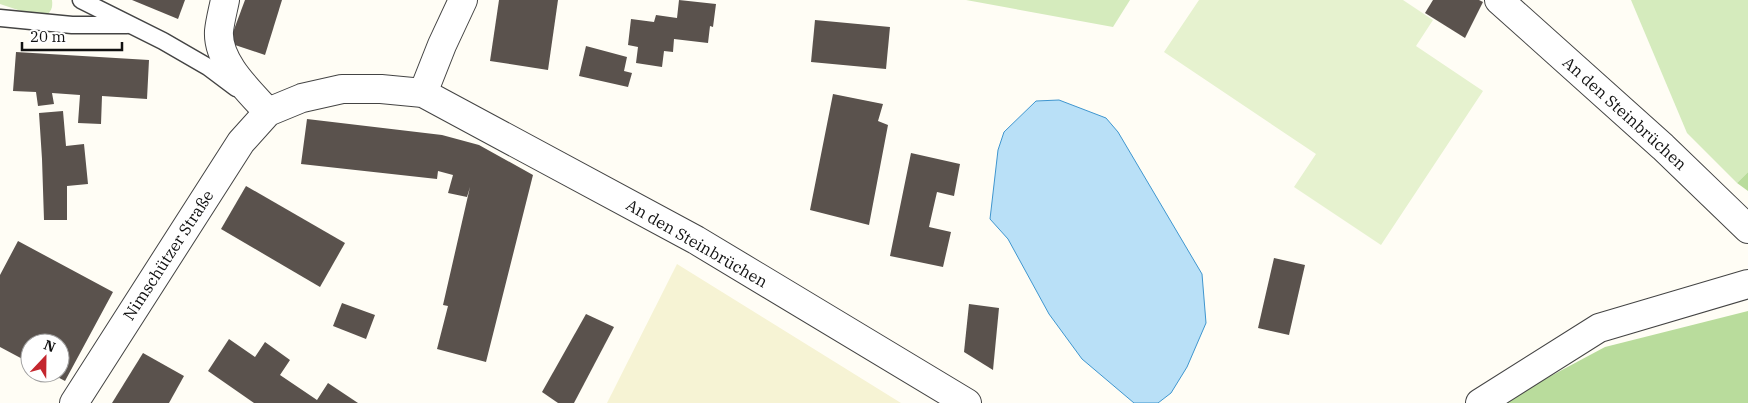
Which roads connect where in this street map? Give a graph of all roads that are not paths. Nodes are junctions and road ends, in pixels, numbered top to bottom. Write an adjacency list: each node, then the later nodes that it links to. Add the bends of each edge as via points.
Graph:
1 (81, 0): 6 (lane)
2 (225, 0): 8 (street, via 219,32 229,65)
3 (463, 0): 7 (street)
4 (1499, 0): 9 (street, An den Steinbrüchen, via 1663,147)
5 (0, 18): 6 (lane, via 72,25)
6 (132, 26): 8 (lane, via 208,67)
7 (423, 93): 8 (street, Nimschützer Straße, via 342,89 302,98); 12 (street, An den Steinbrüchen, via 696,240)
8 (268, 112): 11 (street, Nimschützer Straße, via 241,142)
9 (1748, 229)
10 (1748, 284): 13 (street, via 1600,328)
11 (74, 403)
12 (967, 403)
13 (1480, 403)

